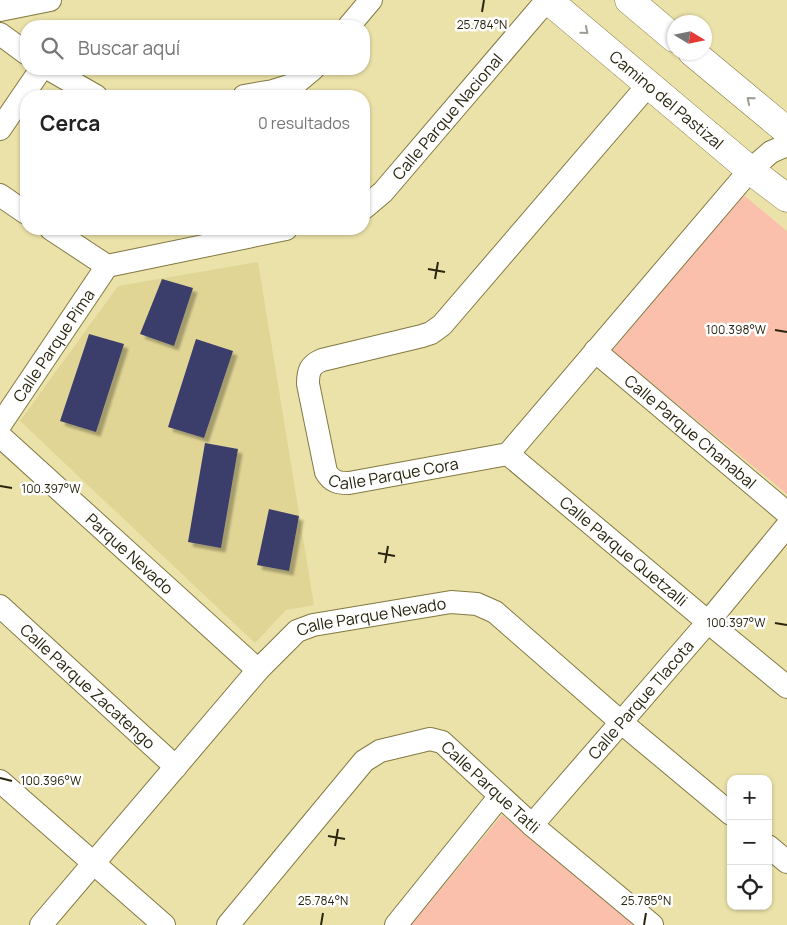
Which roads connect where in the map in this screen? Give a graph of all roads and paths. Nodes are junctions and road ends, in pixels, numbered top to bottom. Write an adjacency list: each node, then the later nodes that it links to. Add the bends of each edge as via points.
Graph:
1 (50, 0): 5 (street)
2 (371, 0): 6 (street)
3 (547, 0): 14 (street, Camino del Pastizal, one-way to 14); 25 (street, Calle Parque Nacional, via 383,192)
4 (635, 2): 7 (street)
5 (0, 10)
6 (354, 20)
7 (667, 32)
8 (0, 34): 9 (street)
9 (20, 49)
10 (702, 60): 20 (street, one-way to 10)
11 (37, 75): 15 (street)
12 (59, 75): 16 (street)
13 (306, 75): 17 (street, via 296,84)
14 (649, 84): 22 (street, Camino del Pastizal); 33 (street, Calle Parque Cora, via 442,325 422,336 322,360 309,371 308,384 326,472 337,483)
15 (27, 90)
16 (86, 90)
17 (275, 90)
18 (20, 100): 19 (street)
19 (0, 129)
20 (787, 131)
21 (787, 145): 22 (street, via 771,152)
22 (750, 170): 24 (street, Camino del Pastizal); 30 (street)
23 (0, 195): 26 (street)
24 (787, 198)
25 (370, 203)
26 (20, 209)
27 (60, 235): 29 (street)
28 (257, 235): 29 (street)
29 (107, 266): 31 (street, Calle Parque Pima)
30 (595, 351): 33 (street); 34 (street, Calle Parque Chanabal)
31 (0, 425)
32 (0, 436): 38 (street, Parque Nevado)
33 (508, 454): 37 (street, Calle Parque Quetzalli)
34 (787, 513)
35 (787, 526): 37 (street, Calle Parque Tlacota)
36 (0, 606): 41 (street, Calle Parque Zacatengo)
37 (708, 622): 39 (street, Calle Parque Quetzalli); 40 (street, Calle Parque Tlacota)
38 (258, 670): 40 (street, Calle Parque Nevado, via 297,631 304,628 451,602 467,602 495,612); 41 (street, Calle Parque Nevado)
39 (787, 687)
40 (622, 723): 44 (street, Calle Parque Nevado); 45 (street, Calle Parque Tlacota)
41 (176, 767): 48 (street, Calle Parque Nevado)
42 (0, 780): 48 (street)
43 (500, 796): 45 (street, Calle Parque Tatli); 51 (street, Calle Parque Tatli, via 438,740 430,738 375,753 364,761); 52 (street)
44 (727, 811)
45 (532, 825): 53 (street, Calle Parque Tatli)
46 (772, 849): 47 (street)
47 (787, 862)
48 (94, 864): 49 (street, Calle Parque Nevado); 50 (street)
49 (41, 925)
50 (164, 925)
51 (228, 925)
52 (396, 925)
53 (652, 925)

